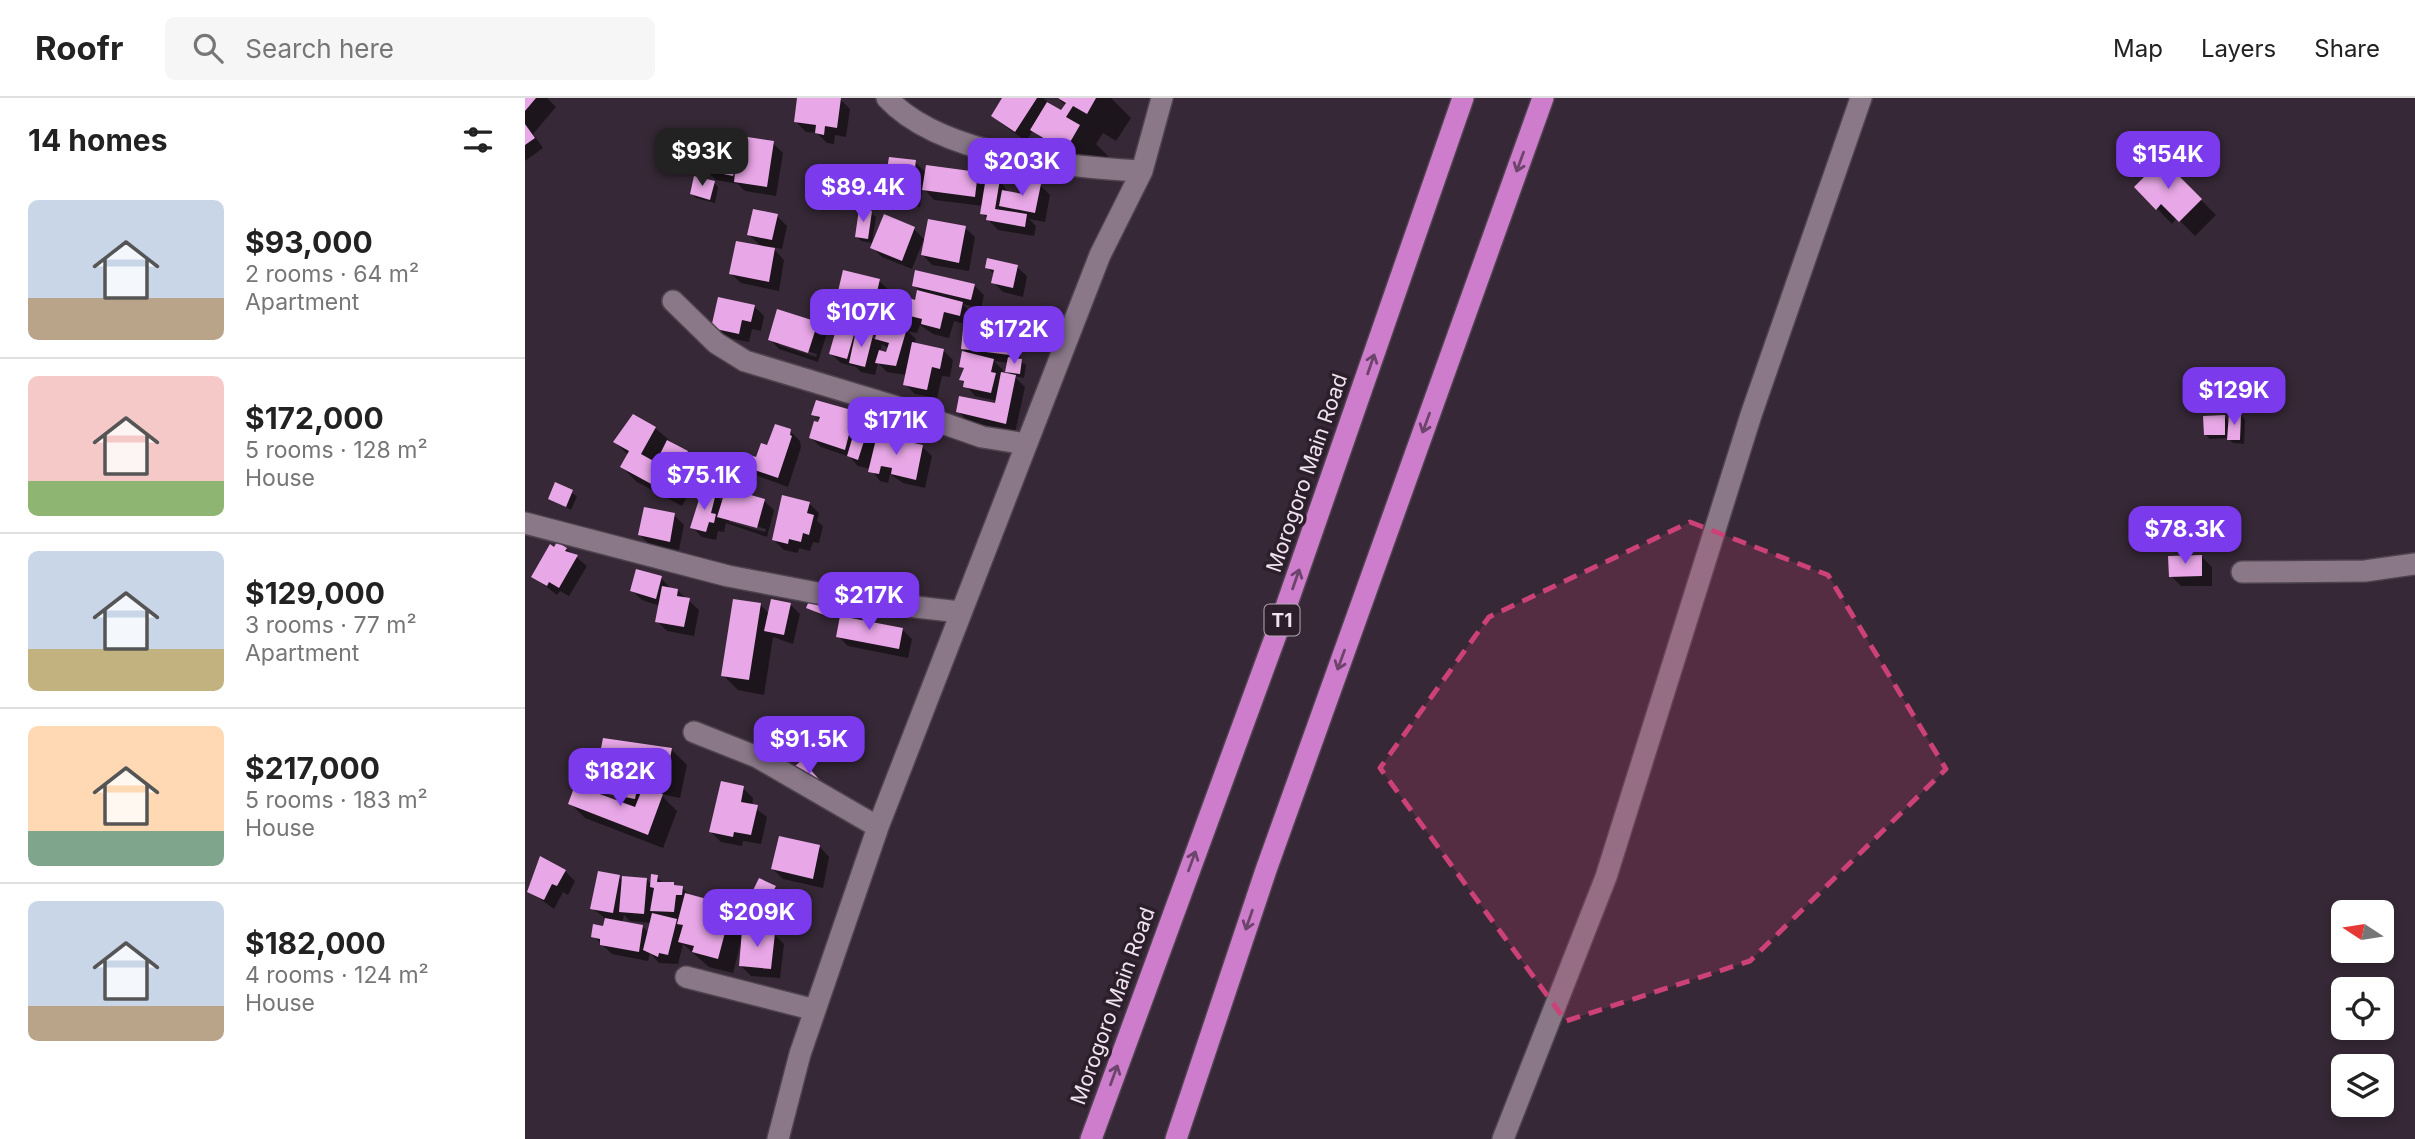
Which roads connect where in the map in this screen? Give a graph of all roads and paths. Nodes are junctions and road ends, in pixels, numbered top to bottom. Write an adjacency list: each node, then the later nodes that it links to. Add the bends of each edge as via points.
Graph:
1 (887, 98): 6 (street, via 909,118 971,144 1062,166)
2 (1162, 98): 6 (street)
3 (1463, 98): 18 (highway, Morogoro Main Road / T1, one-way to 3, via 1280,625)
4 (1543, 98): 19 (highway, one-way to 19, via 1266,870)
5 (1861, 98): 20 (street, via 1730,480 1606,877)
6 (1142, 171): 8 (street, via 1100,255)
7 (673, 301): 8 (street, via 716,343 745,361 982,438)
8 (1026, 444): 12 (street)
9 (525, 523): 12 (street, via 728,576 854,600)
10 (2415, 564): 11 (street, via 2365,571)
11 (2242, 572)
12 (960, 612): 14 (street)
13 (694, 733): 14 (street, via 757,757)
14 (878, 827): 16 (street)
15 (686, 977): 16 (street)
16 (815, 1010): 17 (street)
17 (778, 1139)
18 (1091, 1139)
19 (1176, 1139)
20 (1503, 1139)

